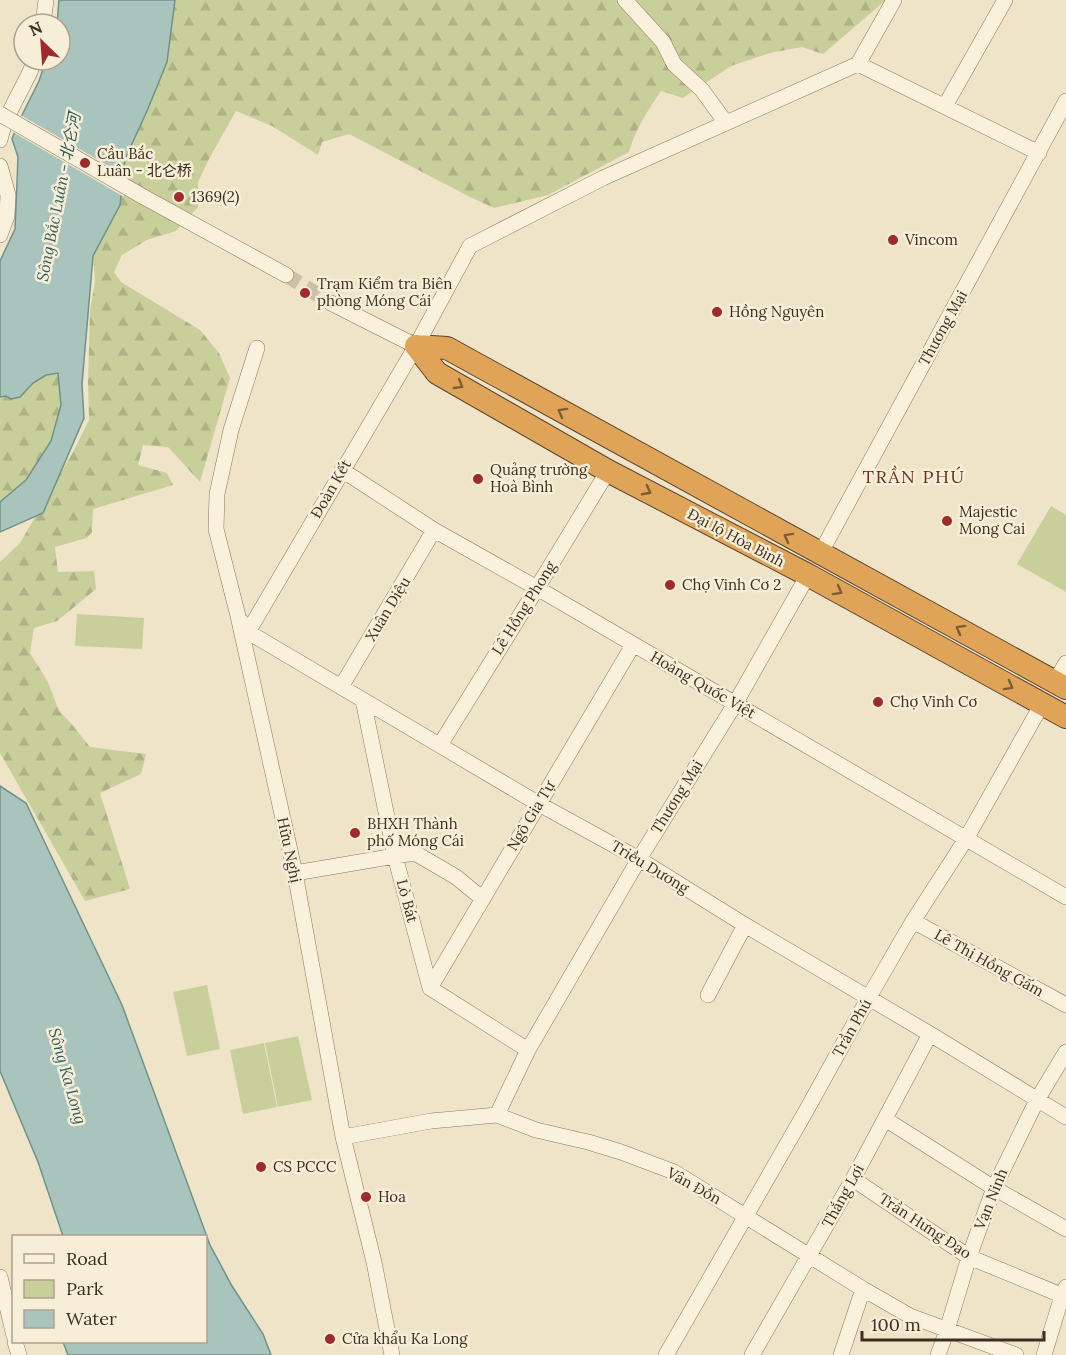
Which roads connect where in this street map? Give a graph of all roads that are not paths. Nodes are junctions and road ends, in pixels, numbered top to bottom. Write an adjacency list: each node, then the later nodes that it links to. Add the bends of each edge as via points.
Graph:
1 (625, 0): 9 (street)
2 (894, 0): 4 (street)
3 (1005, 0): 7 (street)
4 (858, 64): 7 (street); 9 (street, Đoàn Kết)
5 (30, 72): 10 (street, via 3,124)
6 (1066, 101): 11 (street, Thương Mại)
7 (945, 106): 11 (street)
8 (0, 114): 14 (street, bridge)
9 (726, 123): 16 (street, Đoàn Kết, via 603,178 470,246)
10 (0, 140)
11 (1039, 153): 23 (street, Thương Mại)
12 (0, 166): 13 (street, via 8,195 7,216)
13 (0, 235)
14 (286, 275)
15 (331, 303): 16 (street, Đại lộ Hòa Bình)
16 (416, 346): 18 (highway, Đại lộ Hòa Bình, one-way to 16, via 447,348); 19 (highway, Đại lộ Hòa Bình, one-way to 19, via 437,373); 20 (street, Đoàn Kết)
17 (257, 348): 26 (street, Hữu Nghị, via 231,430 217,494 216,529)
18 (586, 425): 19 (highway); 23 (highway, Đại lộ Hòa Bình, one-way to 18)
19 (571, 450): 21 (highway, Đại lộ Hòa Bình)
20 (342, 470): 22 (street, Hoàng Quốc Việt); 27 (street, Đoàn Kết)
21 (608, 471): 24 (highway, Đại lộ Hòa Bình, one-way to 24); 25 (street, Lê Hồng Phong)
22 (434, 530): 25 (street, Hoàng Quốc Việt); 30 (street, Xuân Diệu)
23 (820, 554): 24 (highway); 29 (highway, Đại lộ Hòa Bình, one-way to 23)
24 (808, 575): 32 (street, Thương Mại); 33 (highway, Đại lộ Hòa Bình, one-way to 33)
25 (537, 588): 28 (street, Hoàng Quốc Việt); 35 (street, Lê Hồng Phong)
26 (238, 616): 27 (street, Triều Dương); 40 (street, Hữu Nghị)
27 (248, 632): 30 (street, Triều Dương)
28 (633, 645): 32 (street, Hoàng Quốc Việt); 36 (street, Ngô Gia Tự)
29 (1062, 678): 33 (highway)
30 (341, 687): 31 (street, Triều Dương)
31 (363, 700): 35 (street, Triều Dương); 38 (street, Lò Bát)
32 (735, 704): 37 (street, Hoàng Quốc Việt); 39 (street, Thương Mại)
33 (1042, 704): 34 (highway, Đại lộ Hòa Bình); 37 (street, Trần Phú)
34 (1066, 717)
35 (440, 745): 36 (street, Triều Dương)
36 (539, 804): 39 (street, Triều Dương); 42 (street, Ngô Gia Tự)
37 (966, 839): 41 (street, Hoàng Quốc Việt); 43 (street, Trần Phú)
38 (395, 856): 40 (street); 42 (street, via 414,854 456,877); 45 (street, Lò Bát)
39 (639, 859): 44 (street, Triều Dương); 50 (street, Thương Mại)
40 (294, 873): 56 (street, Hữu Nghị)
41 (1066, 897)
42 (483, 899): 45 (street, Ngô Gia Tự)
43 (913, 921): 47 (street, Trần Phú); 48 (street, Lê Thị Hồng Gấm)
44 (745, 925): 46 (street); 47 (street, Triều Dương)
45 (430, 988): 50 (street)
46 (708, 995)
47 (868, 997): 49 (street, Triều Dương); 59 (street, Trần Phú)
48 (1066, 1005)
49 (930, 1034): 52 (street, Triều Dương); 55 (street, Thắng Lợi)
50 (528, 1050): 53 (street, Thương Mại)
51 (1066, 1052): 52 (street, Vạn Ninh)
52 (1037, 1100): 54 (street, Triều Dương); 58 (street, Vạn Ninh)
53 (497, 1115): 56 (street, Vân Đồn, via 431,1121); 59 (street, Vân Đồn, via 536,1130 621,1152 674,1173)
54 (1066, 1117)
55 (885, 1119): 57 (street, Thắng Lợi); 58 (street)
56 (343, 1137): 68 (street, Hữu Nghị)
57 (853, 1179): 61 (street, Thắng Lợi); 62 (street, Trần Hưng Đạo)
58 (994, 1188): 60 (street); 62 (street, Vạn Ninh)
59 (746, 1216): 61 (street, Vân Đồn); 69 (street, Trần Phú)
60 (1066, 1229)
61 (809, 1256): 64 (street, Vân Đồn); 70 (street, Thắng Lợi)
62 (969, 1257): 65 (street, Trần Hưng Đạo); 67 (street, Vạn Ninh)
63 (0, 1277): 66 (street)
64 (863, 1289): 67 (street, Vân Đồn, via 910,1316); 71 (street)
65 (1065, 1293): 74 (street)
66 (12, 1328)
67 (947, 1330): 72 (street, Vạn Ninh); 73 (street, Vân Đồn)
68 (392, 1355)
69 (666, 1355)
70 (752, 1355)
71 (841, 1355)
72 (938, 1355)
73 (1016, 1355)
74 (1044, 1355)

